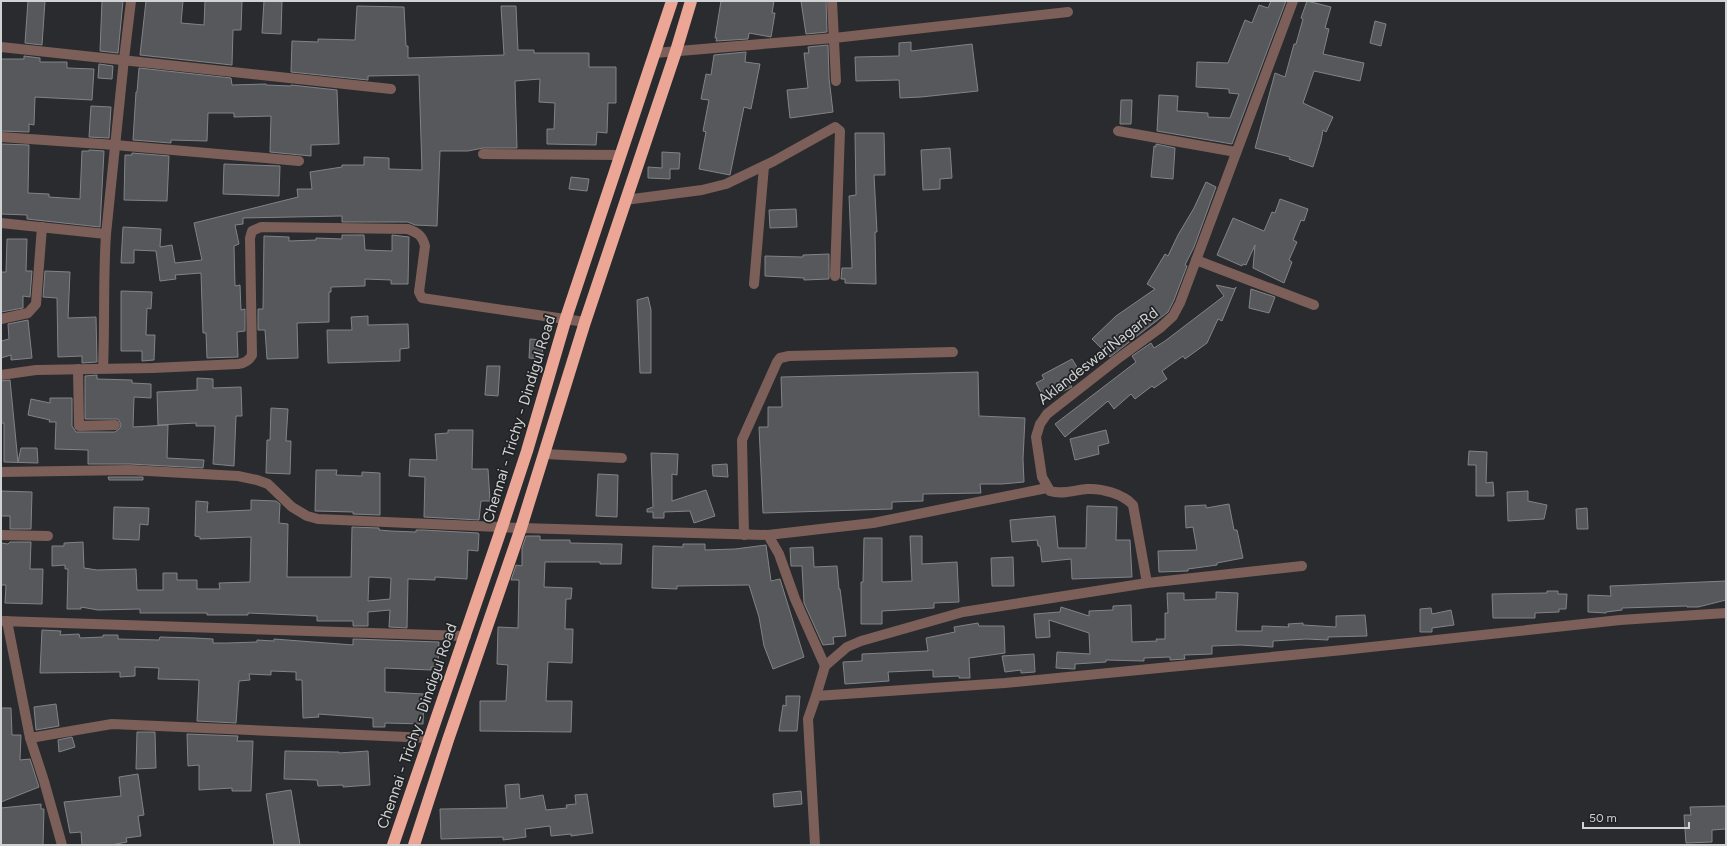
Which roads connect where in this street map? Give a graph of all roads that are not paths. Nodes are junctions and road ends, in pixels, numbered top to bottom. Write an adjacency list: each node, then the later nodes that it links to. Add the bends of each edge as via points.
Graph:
1 (131, 1): 11 (street)
2 (672, 1): 10 (highway, Chennai - Trichy - Dindigul Road)
3 (691, 1): 9 (highway)
4 (832, 1): 7 (street)
5 (1293, 1): 17 (street, AklandeswariNagarRd)
6 (1068, 12): 7 (street)
7 (834, 38): 9 (street); 12 (street)
8 (1, 46): 11 (street)
9 (676, 51): 10 (street); 22 (highway)
10 (655, 53): 19 (highway, Chennai - Trichy - Dindigul Road)
11 (124, 59): 13 (street); 16 (street)
12 (836, 81)
13 (391, 89)
14 (1118, 131): 17 (street)
15 (1, 137): 16 (street)
16 (115, 145): 20 (street); 25 (street)
17 (1236, 152): 26 (street, AklandeswariNagarRd)
18 (483, 154): 19 (street)
19 (621, 155): 30 (highway, Chennai - Trichy - Dindigul Road)
20 (299, 162)
21 (764, 166): 22 (street, via 714,187); 27 (street, via 834,127 840,129); 28 (street)
22 (625, 200): 32 (highway)
23 (1, 223): 24 (street)
24 (42, 227): 25 (street); 31 (street, via 36,304 28,313)
25 (106, 234): 34 (street)
26 (1196, 260): 29 (street); 41 (street, AklandeswariNagarRd, via 1173,316 1043,419 1036,437 1042,477)
27 (835, 276)
28 (754, 284)
29 (1314, 305)
30 (566, 318): 32 (street); 34 (street, via 422,298 418,292 425,246 419,233 408,229 261,227 252,231 250,238 250,360 238,364); 42 (highway, Chennai - Trichy - Dindigul Road)
31 (1, 319)
32 (585, 322): 38 (highway)
33 (953, 352): 45 (street, via 780,358 742,440)
34 (103, 368): 35 (street)
35 (78, 369): 36 (street); 37 (street, via 78,426)
36 (1, 374)
37 (115, 425)
38 (545, 454): 39 (street); 43 (highway)
39 (622, 458)
40 (1, 472): 42 (street, via 130,470 238,476 268,484 292,507 307,516)
41 (1047, 488): 46 (street, via 874,523); 49 (street, via 1059,493 1088,489 1104,491 1126,498 1133,505)
42 (502, 527): 43 (street); 52 (highway, Chennai - Trichy - Dindigul Road)
43 (520, 528): 45 (street); 61 (highway)
44 (1, 535): 47 (street)
45 (744, 535): 46 (street)
46 (768, 535): 53 (street, via 779,554 795,599)
47 (48, 536)
48 (1302, 566): 49 (street)
49 (1147, 584): 53 (street, via 964,612 861,641 847,647)
50 (1726, 613): 55 (street, via 1620,620 1005,683)
51 (4, 621): 52 (street); 57 (street)
52 (466, 636): 58 (highway, Chennai - Trichy - Dindigul Road)
53 (826, 666): 54 (street)
54 (822, 676): 55 (street); 56 (street)
55 (829, 695): 56 (street)
56 (816, 696): 62 (street, via 808,719)
57 (30, 738): 58 (street, via 112,724); 59 (street)
58 (430, 738): 60 (highway, Chennai - Trichy - Dindigul Road)
59 (62, 845)
60 (393, 845)
61 (414, 845)
62 (815, 845)

